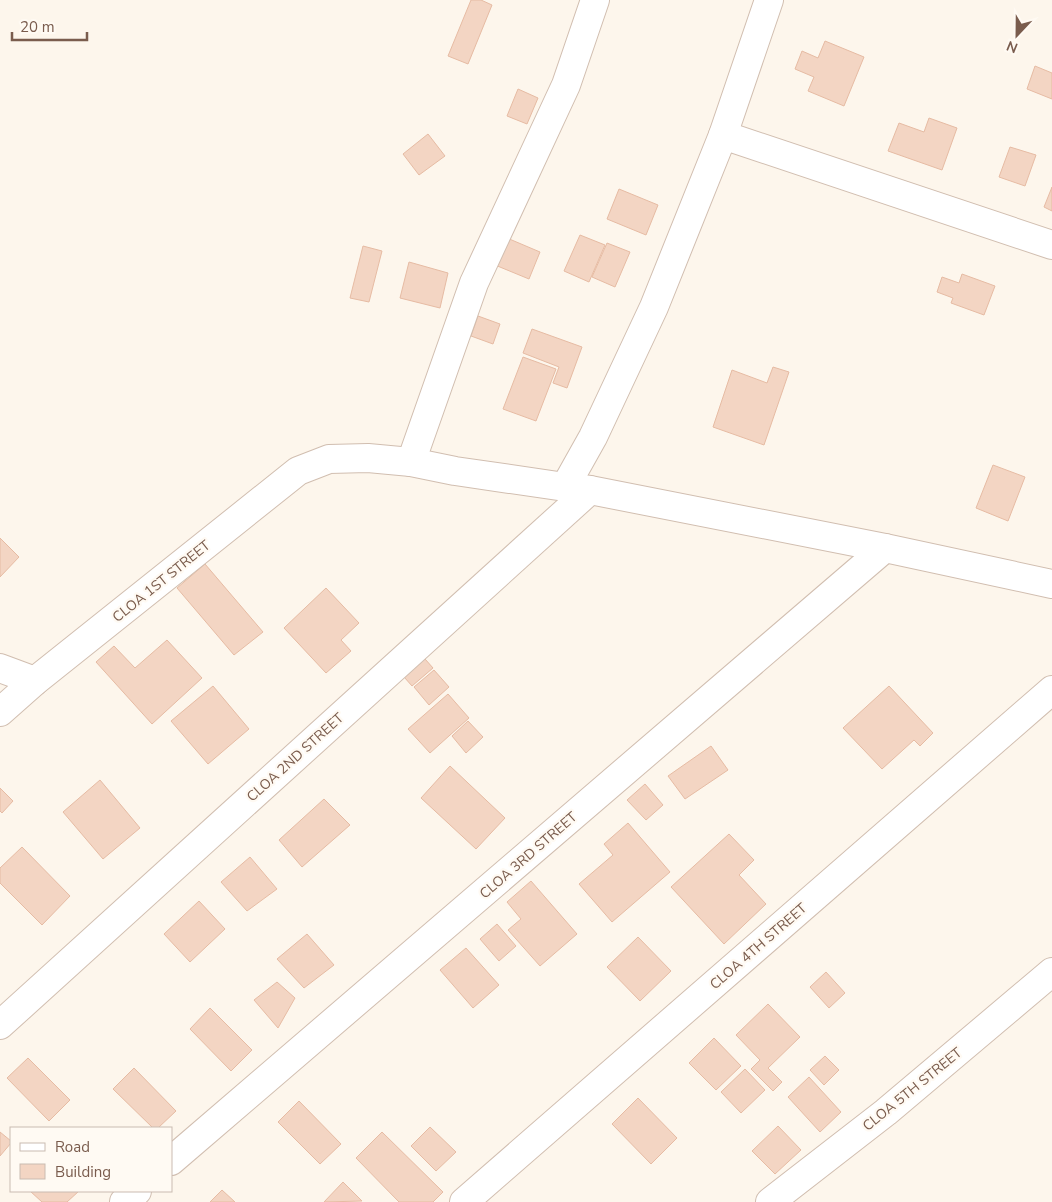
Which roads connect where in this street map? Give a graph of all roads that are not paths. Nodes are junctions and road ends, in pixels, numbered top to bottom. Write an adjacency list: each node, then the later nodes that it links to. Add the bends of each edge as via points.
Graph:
1 (595, 0): 5 (street, via 566,85 474,283)
2 (769, 0): 3 (street, CLOA 2ND STREET)
3 (723, 135): 4 (street); 6 (street, CLOA 2ND STREET, via 654,307 593,437)
4 (1052, 245)
5 (411, 462): 6 (street, CLOA 1ST STREET); 10 (street, CLOA 1ST STREET, via 329,459 298,471)
6 (577, 489): 7 (street, CLOA 1ST STREET); 14 (street, CLOA 2ND STREET)
7 (885, 548): 8 (street, CLOA 1ST STREET); 15 (street, CLOA 3RD STREET)
8 (1052, 584)
9 (0, 668): 10 (street)
10 (35, 681): 12 (street, CLOA 1ST STREET)
11 (1052, 690): 18 (street, CLOA 4TH STREET)
12 (0, 712)
13 (1052, 972): 19 (street, CLOA 5TH STREET, via 886,1112)
14 (0, 1025)
15 (172, 1160)
16 (136, 1192): 17 (street)
17 (124, 1202)
18 (464, 1202)
19 (770, 1202)

